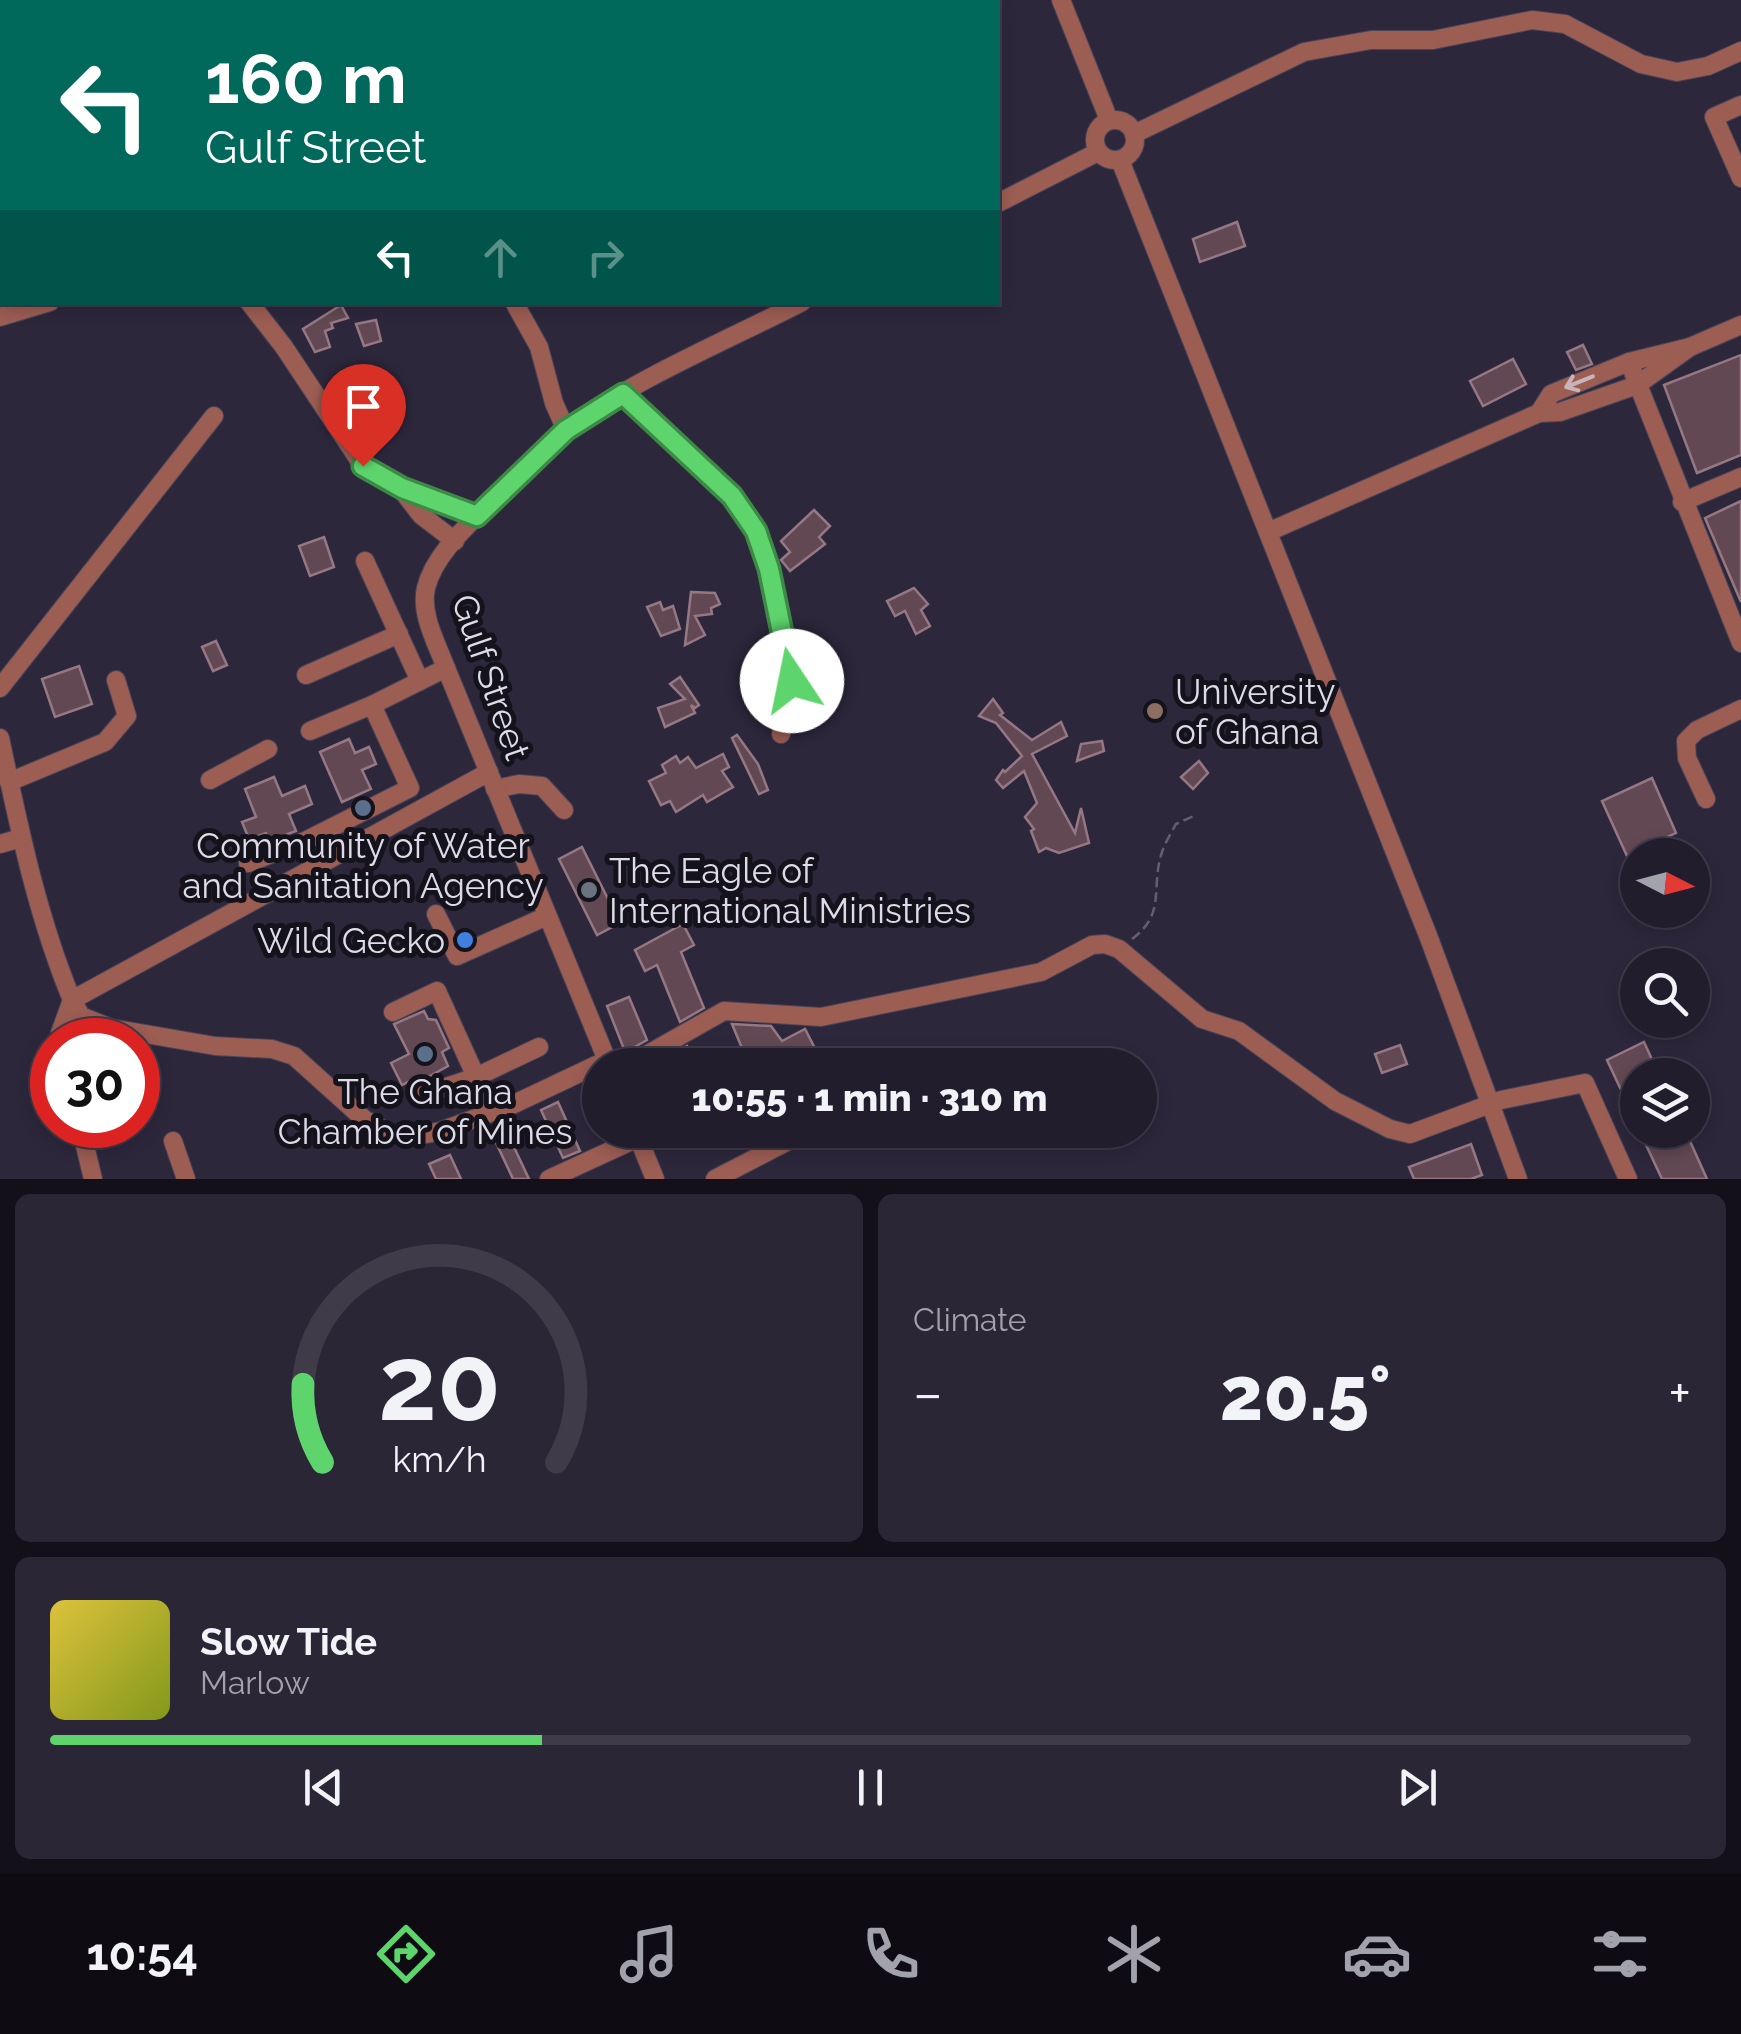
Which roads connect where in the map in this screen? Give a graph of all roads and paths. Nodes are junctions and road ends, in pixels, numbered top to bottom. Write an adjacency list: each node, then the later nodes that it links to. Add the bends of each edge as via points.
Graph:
1 (1061, 0): 4 (street)
2 (1741, 51): 5 (street, via 1677,72 1640,64 1565,24 1532,20 1433,40 1371,40 1304,52)
3 (1741, 105): 8 (street, via 1714,117)
4 (1109, 120): 5 (street, via 1127,124); 6 (street, via 1095,133)
5 (1134, 134): 7 (street, via 1131,152)
6 (1098, 152): 7 (street); 9 (street)
7 (1120, 160): 27 (street)
8 (1741, 178)
9 (1000, 202)
10 (40, 305): 14 (street)
11 (251, 305): 24 (street, via 363,466)
12 (516, 305): 22 (street, via 538,347)
13 (796, 305): 19 (street, Gulf Street)
14 (0, 317)
15 (1741, 325): 16 (street)
16 (1690, 347): 17 (street); 18 (street)
17 (1629, 362): 18 (street); 20 (street, one-way to 20, via 1551,394)
18 (1637, 386): 20 (street); 25 (street)
19 (623, 394): 22 (street, Gulf Street); 40 (street, via 732,496 756,531 792,681)
20 (1539, 413): 27 (street)
21 (214, 416): 36 (street)
22 (566, 430): 26 (street, Gulf Street)
23 (1741, 476): 25 (street)
24 (402, 488): 26 (street); 28 (street, via 420,516)
25 (1682, 502): 31 (street)
26 (477, 516): 28 (street, Gulf Street)
27 (1268, 532): 64 (street)
28 (455, 541): 32 (street, Gulf Street, via 436,564 424,602)
29 (365, 561): 30 (street)
30 (398, 634): 33 (street); 35 (street)
31 (1741, 642)
32 (446, 668): 35 (street); 44 (street, Gulf Street)
33 (306, 675)
34 (116, 680): 45 (street, via 126,716 106,742)
35 (420, 681): 37 (street)
36 (0, 688)
37 (372, 706): 39 (street); 51 (street, via 410,788)
38 (1741, 709): 46 (street, via 1686,741)
39 (310, 731)
40 (781, 734)
41 (0, 738): 45 (street)
42 (268, 750): 43 (street)
43 (210, 780)
44 (492, 780): 47 (street, via 542,786); 53 (street, Gulf Street); 55 (street)
45 (9, 782): 49 (street)
46 (1706, 798)
47 (564, 810)
48 (1196, 815): 54 (path, via 1176,824 1162,853 1150,923)
49 (21, 838): 50 (street); 55 (street)
50 (0, 844)
51 (248, 863)
52 (436, 914): 53 (street, via 457,956)
53 (548, 916): 59 (street, Gulf Street)
54 (1119, 949): 60 (street, via 1092,946 1041,972 821,1017 724,1011); 64 (street, via 1202,1019 1239,1031 1335,1101 1390,1128 1419,1132)
55 (72, 1000): 57 (street); 65 (street, via 81,1016 111,1028 294,1056 364,1120 391,1134 441,1131)
56 (392, 1012): 62 (street, via 437,991)
57 (65, 1018)
58 (539, 1047): 62 (street)
59 (602, 1048)
60 (659, 1048)
61 (582, 1074): 65 (street)
62 (476, 1077): 63 (street); 65 (street)
63 (419, 1096)
64 (1492, 1103): 76 (street); 77 (street, via 1585,1082)
65 (492, 1112)
66 (173, 1141): 72 (street)
67 (86, 1148): 71 (street)
68 (610, 1148): 73 (street)
69 (642, 1148): 74 (street)
70 (775, 1148): 75 (street)
71 (93, 1179)
72 (186, 1179)
73 (549, 1179)
74 (654, 1179)
75 (715, 1179)
76 (1518, 1179)
77 (1628, 1179)

